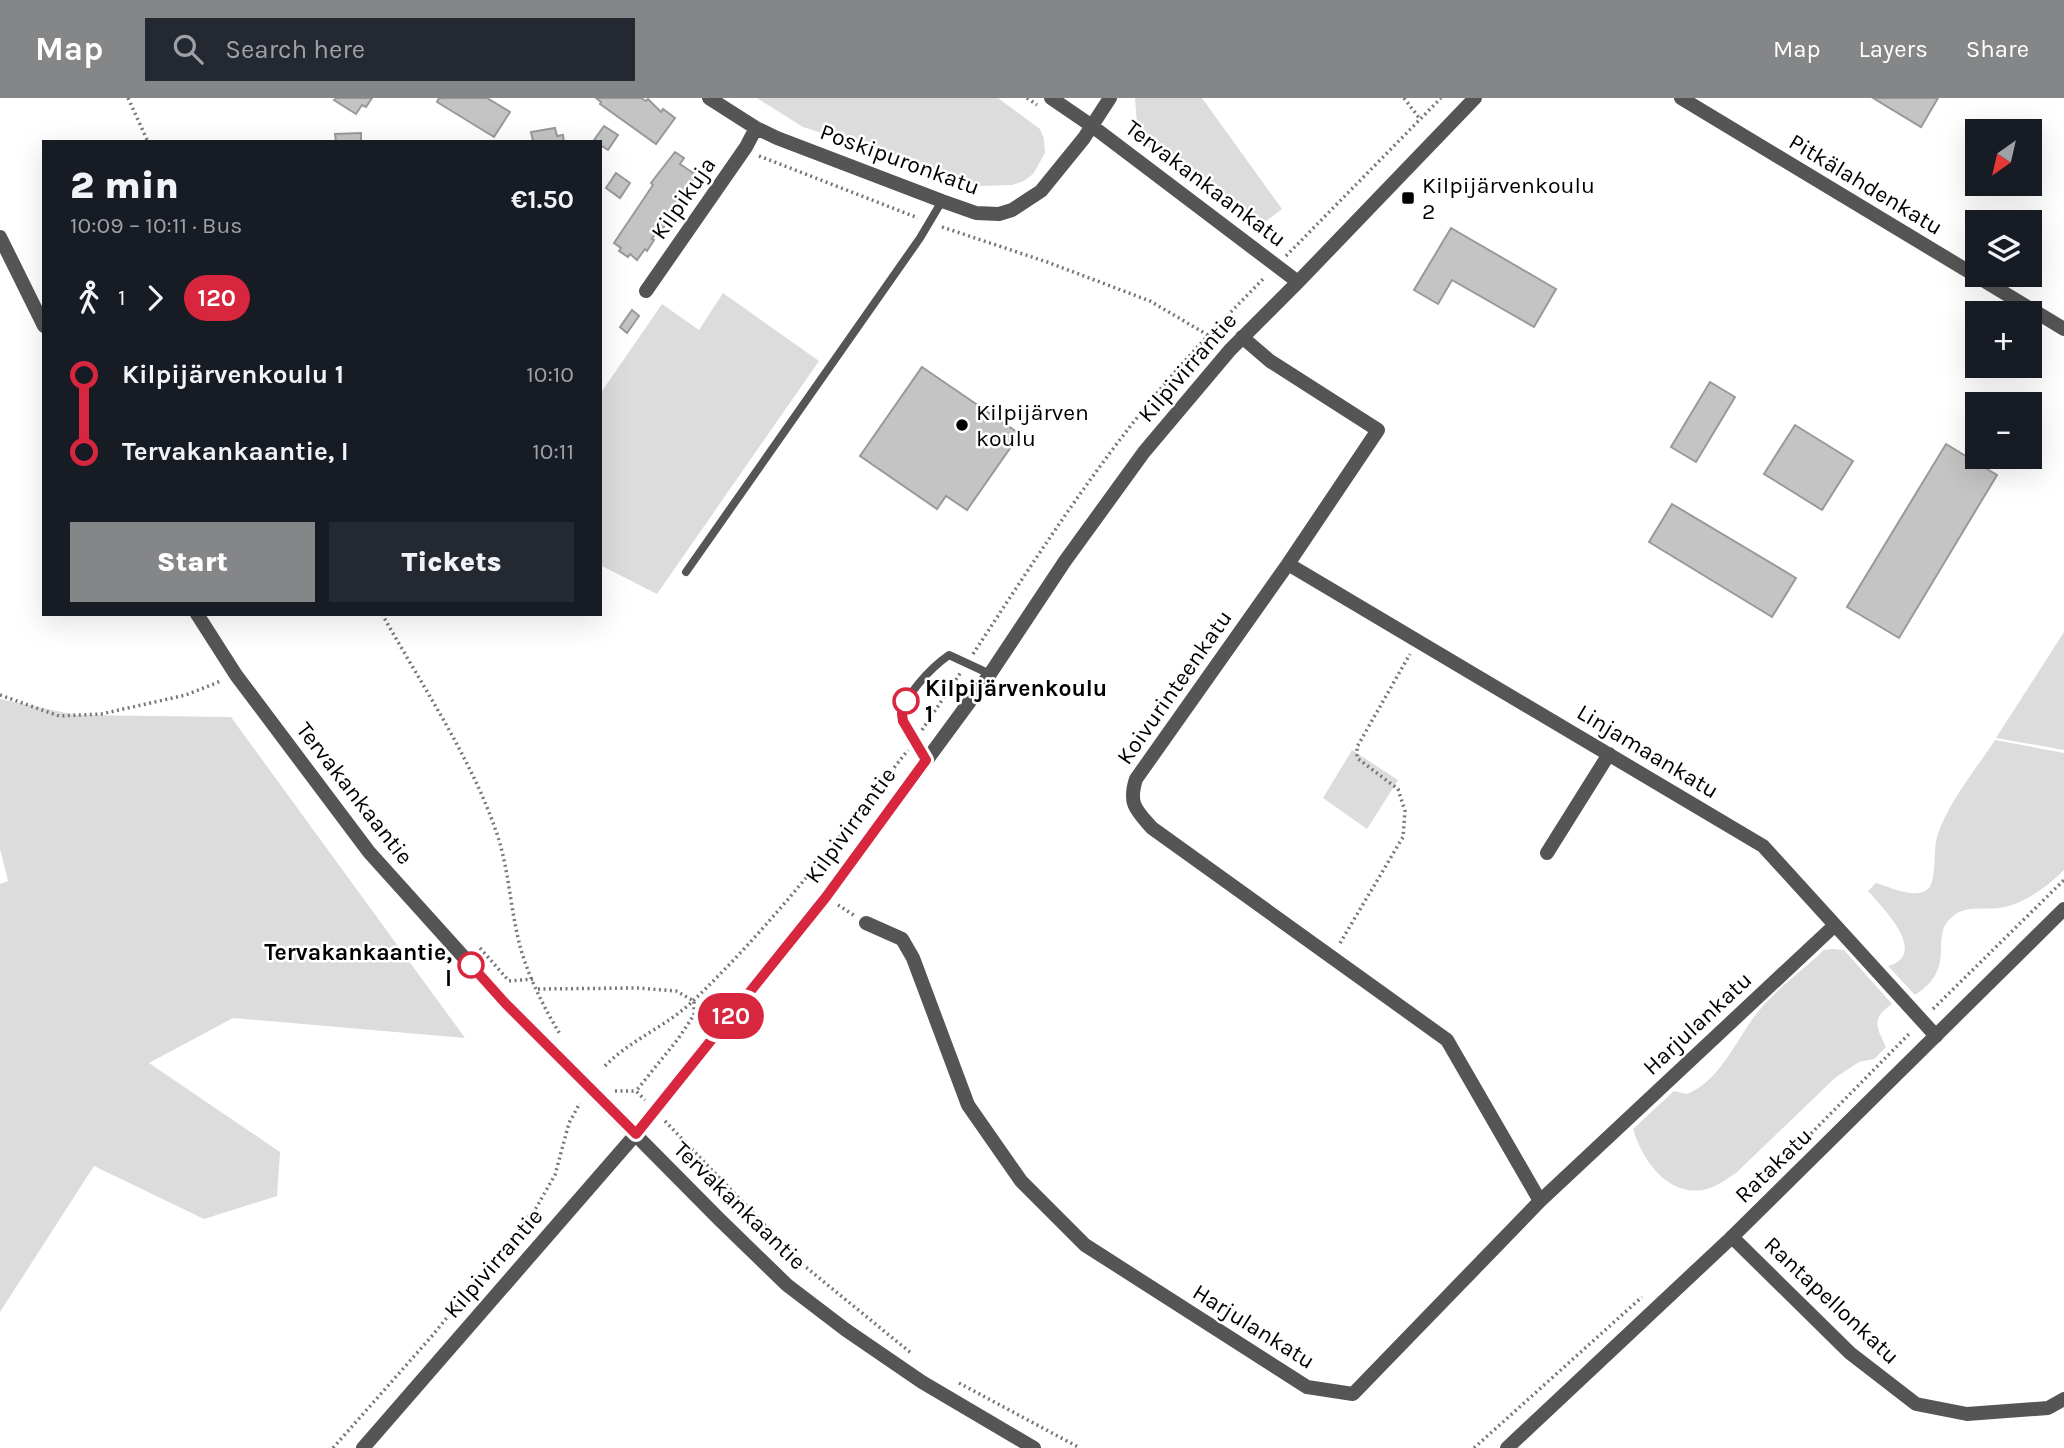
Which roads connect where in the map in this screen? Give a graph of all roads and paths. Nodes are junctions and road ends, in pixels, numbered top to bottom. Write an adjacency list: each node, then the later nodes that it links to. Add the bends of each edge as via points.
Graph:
1 (128, 98): 12 (path)
2 (709, 98): 11 (street, Poskipuronkatu)
3 (1051, 98): 10 (street, Tervakankaankatu)
4 (1110, 98): 10 (street, Poskipuronkatu)
5 (1404, 98): 9 (path)
6 (1441, 98): 9 (path)
7 (1475, 98): 19 (street, Kilpivirrantie)
8 (1681, 98): 22 (street, Pitkälahdenkatu)
9 (1420, 119): 17 (path)
10 (1092, 125): 14 (street, Poskipuronkatu, via 1041,191 1012,210 976,213); 19 (street, Tervakankaankatu)
11 (756, 128): 13 (street, Kilpikuja); 14 (street, Poskipuronkatu)
12 (147, 140)
13 (746, 147): 15 (path, via 763,158); 20 (street, Kilpikuja)
14 (942, 201): 15 (lane)
15 (930, 223): 23 (path, via 1150,301); 27 (lane)
16 (0, 236): 21 (street)
17 (1292, 250)
18 (1268, 274): 23 (path)
19 (1298, 282): 24 (street, Kilpivirrantie)
20 (646, 291)
21 (42, 322)
22 (2064, 329)
23 (1210, 334): 25 (path); 30 (path, via 1104,462)
24 (1242, 337): 25 (street, Kilpivirrantie); 26 (street, Koivurinteenkatu, via 1270,361 1378,430)
25 (1230, 350): 31 (street, Kilpivirrantie, via 1144,452)
26 (1288, 564): 29 (street, Linjamaankatu); 43 (street, Koivurinteenkatu, via 1136,779 1131,794 1136,811 1152,828)
27 (686, 572)
28 (198, 616): 32 (street, Tervakankaantie)
29 (1417, 640): 35 (street, Linjamaankatu); 43 (path, via 1357,747 1362,764 1398,789 1405,811 1403,837)
30 (968, 662): 31 (lane); 34 (path); 34 (lane, via 949,655 935,664 906,701 903,721)
31 (990, 674): 36 (street, Kilpivirrantie)
32 (236, 675): 33 (path, via 186,695 101,714 59,716); 52 (street, Tervakankaantie, via 369,852 505,1003)
33 (0, 695)
34 (914, 743): 36 (lane); 46 (path, via 805,881)
35 (1609, 754): 37 (street); 41 (street, Linjamaankatu, via 1763,846)
36 (926, 760): 52 (street, Kilpivirrantie, via 826,897)
37 (1547, 853)
38 (2064, 880): 47 (path)
39 (2064, 909): 48 (street, Ratakatu)
40 (866, 923): 54 (street, Harjulankatu, via 902,939 968,1105 1021,1181 1085,1245 1307,1387 1353,1394)
41 (1835, 925): 47 (street, Linjamaankatu); 54 (street, Harjulankatu)
42 (478, 946): 44 (path, via 509,981)
43 (1332, 957): 54 (street, Koivurinteenkatu, via 1447,1040)
44 (533, 979)
45 (537, 988): 46 (path, via 676,991)
46 (694, 1002): 49 (path, via 621,1050); 50 (path, via 694,1015)
47 (1922, 1021): 48 (street, Linjamaankatu); 53 (path)
48 (1936, 1036): 55 (street, Ratakatu)
49 (605, 1066)
50 (636, 1091)
51 (580, 1102): 58 (path, via 569,1123 555,1175 536,1208)
52 (636, 1134): 59 (street, Kilpivirrantie); 60 (street, Tervakankaantie, via 788,1284 846,1330 922,1382)
53 (1776, 1168)
54 (1540, 1201)
55 (1732, 1237): 57 (street, Rantapellonkatu, via 1850,1353 1916,1404 1967,1414 2048,1408); 62 (street, Ratakatu)
56 (1647, 1292): 61 (path)
57 (2064, 1399)
58 (333, 1448)
59 (363, 1448)
60 (1034, 1448)
61 (1474, 1448)
62 (1507, 1448)

